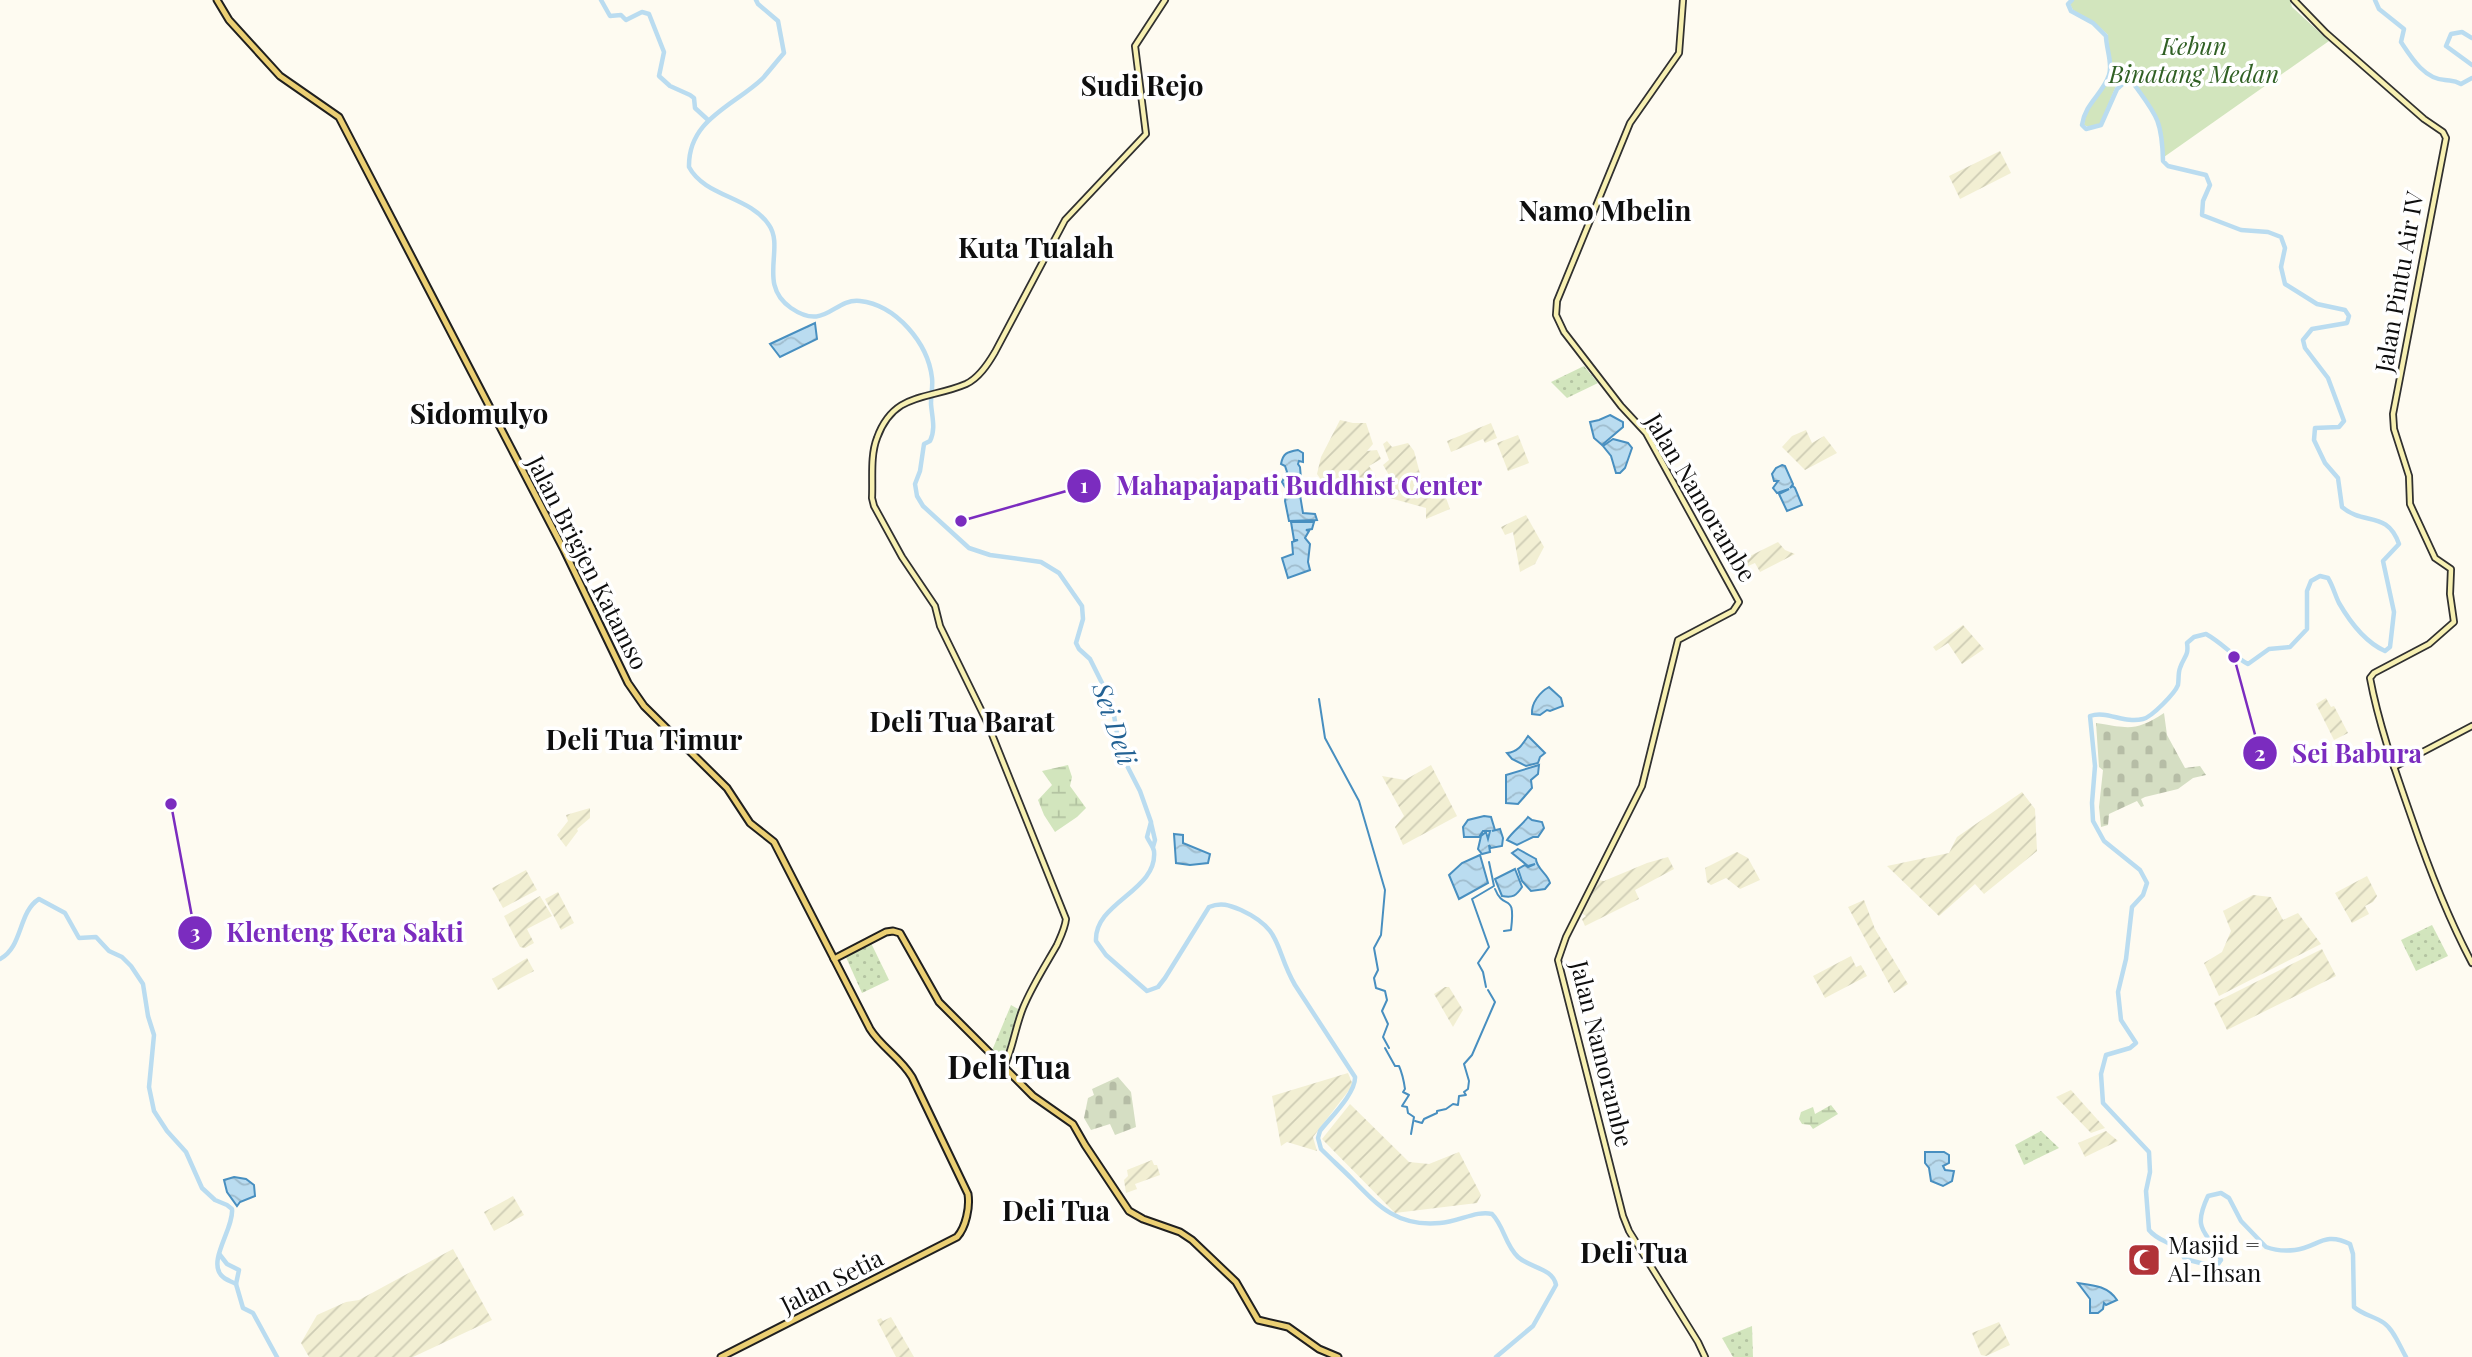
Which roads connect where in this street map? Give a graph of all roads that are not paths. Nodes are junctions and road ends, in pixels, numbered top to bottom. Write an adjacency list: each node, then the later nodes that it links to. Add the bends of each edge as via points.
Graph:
1 (217, 0): 7 (main road, Jalan Brigjen Katamso, via 229,20 280,76 337,114 564,550 628,683 644,706 727,788 750,823 774,842)
2 (1165, 0): 9 (main road, via 1135,46 1146,134 1063,222 986,366 965,384 919,396 891,413 877,437 873,460 872,500 935,606 1065,915 1062,934 1023,1008)
3 (1683, 0): 13 (main road, Jalan Namorambe, via 1679,54 1630,122 1556,312 1567,336 1647,433 1740,602 1733,611 1678,640 1642,786 1558,960 1623,1216)
4 (2294, 0): 6 (main road, Jalan Pintu Air IV, via 2446,138 2393,414 2409,479 2410,504 2435,558 2451,568 2454,622 2432,642 2371,676)
5 (2472, 726): 6 (main road)
6 (2394, 767): 8 (main road, via 2436,888)
7 (833, 957): 9 (main road, via 887,932 900,933 939,1002); 10 (main road, Jalan Brigjen Katamso, via 875,1037 912,1077 967,1191 970,1199)
8 (2472, 964)
9 (1005, 1068): 12 (main road, via 1036,1099 1073,1124 1129,1211 1192,1240 1236,1282 1256,1318 1288,1327)
10 (957, 1237): 11 (main road, Jalan Setia)
11 (721, 1357)
12 (1338, 1357)
13 (1705, 1357)

